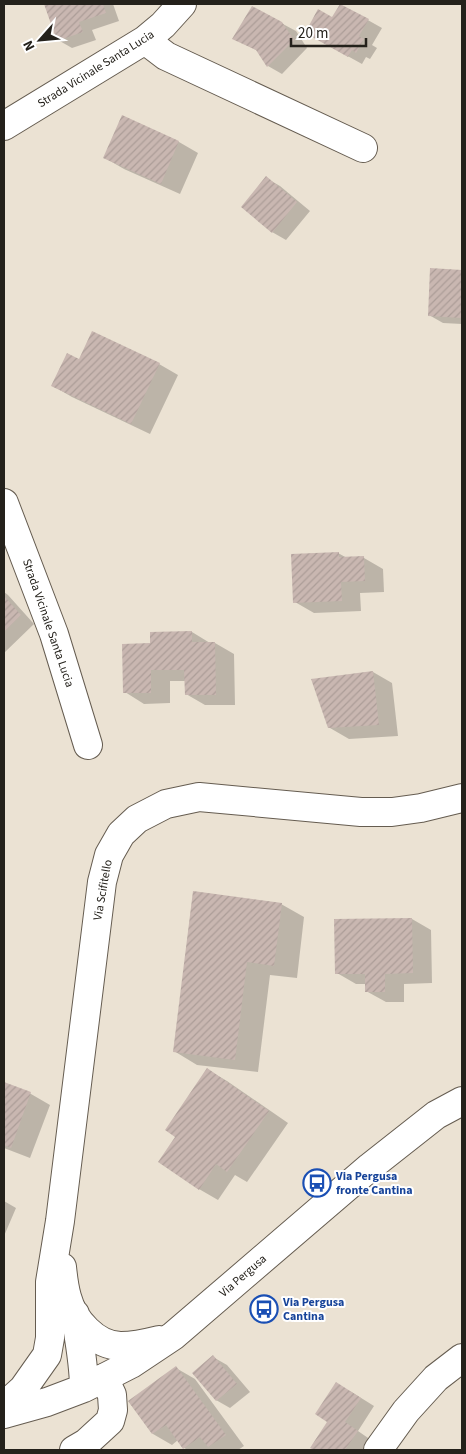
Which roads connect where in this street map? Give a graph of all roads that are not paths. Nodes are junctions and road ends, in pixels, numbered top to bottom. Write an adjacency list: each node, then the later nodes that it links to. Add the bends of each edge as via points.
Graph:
1 (182, 4): 2 (main road, Strada Vicinale Santa Lucia)
2 (145, 40): 3 (main road, Strada Vicinale Santa Lucia); 4 (main road, via 166,56)
3 (4, 126)
4 (363, 148)
5 (4, 503): 6 (main road, Strada Vicinale Santa Lucia, via 54,634)
6 (88, 745)
7 (462, 798): 9 (main road, Via Scifitello, via 422,808 361,812 199,798 166,804 137,819 121,834 109,855 102,882)
8 (462, 1101): 11 (main road, Via Pergusa, via 436,1115 370,1167)
9 (57, 1240): 10 (main road, via 67,1298); 12 (main road, via 50,1282)
10 (74, 1314): 11 (main road, via 100,1341 119,1346); 14 (main road, via 81,1348)
11 (173, 1336): 14 (main road, Via Pergusa, via 131,1364)
12 (50, 1338): 14 (main road, via 57,1356 71,1376); 15 (main road, via 47,1355 23,1389)
13 (462, 1358): 18 (main road, via 436,1378 412,1404)
14 (94, 1383): 16 (main road, Via Pergusa, via 47,1402); 17 (main road, via 112,1394 110,1421)
15 (4, 1406)
16 (4, 1414)
17 (74, 1450)
18 (378, 1450)

